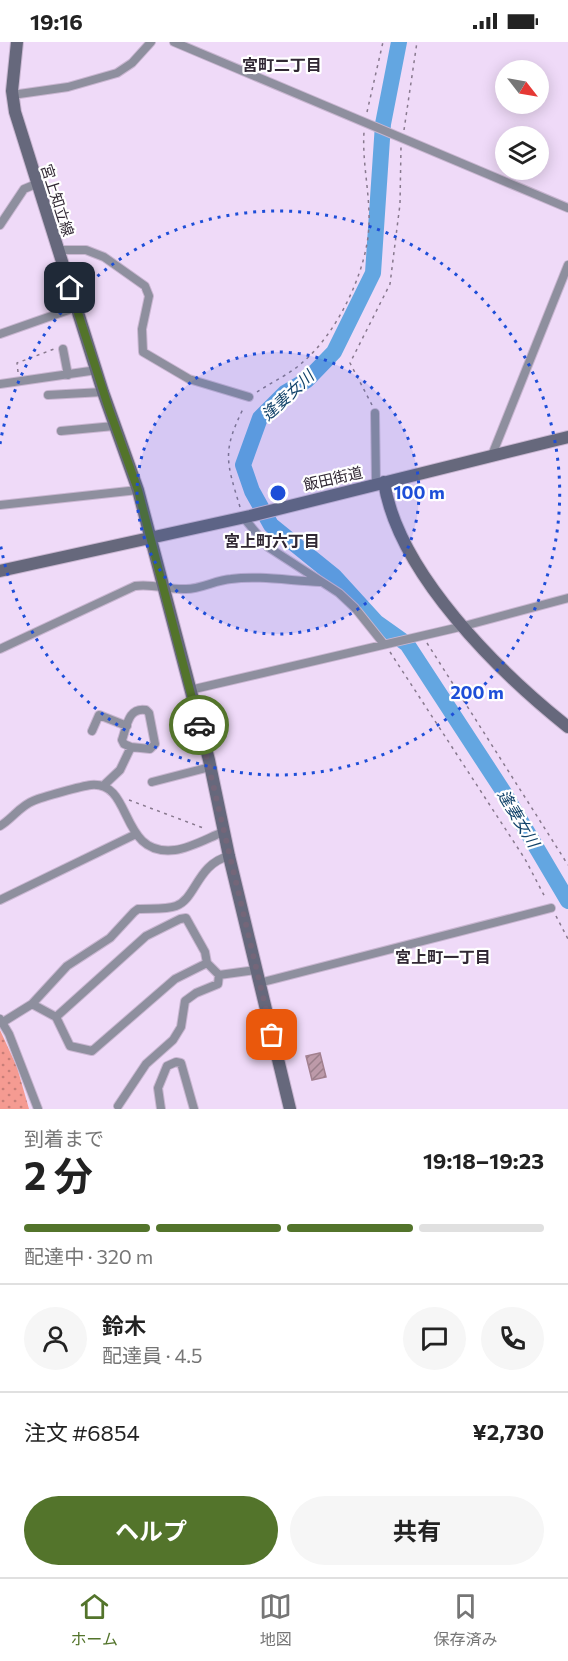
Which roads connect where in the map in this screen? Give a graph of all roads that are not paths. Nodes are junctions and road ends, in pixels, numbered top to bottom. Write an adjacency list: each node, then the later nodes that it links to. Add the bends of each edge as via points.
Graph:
1 (17, 42): 4 (main road, 宮上知立線)
2 (151, 42): 4 (street, via 117,73 68,87)
3 (174, 42): 6 (street)
4 (12, 95): 5 (main road, 宮上知立線)
5 (36, 184): 7 (street, via 24,189); 8 (main road, 宮上知立線)
6 (568, 208)
7 (0, 225)
8 (58, 250): 10 (main road, 宮上知立線); 18 (street, via 86,250 104,257 145,286 149,296 142,329 143,352 189,379)
9 (568, 266): 23 (street)
10 (77, 307): 11 (street); 13 (main road, 宮上知立線)
11 (0, 334)
12 (60, 349): 14 (street)
13 (97, 370): 14 (street); 16 (main road, 宮上知立線)
14 (68, 375): 15 (street)
15 (0, 384)
16 (103, 392): 17 (street); 20 (main road, 宮上知立線)
17 (48, 395)
18 (249, 397)
19 (375, 414): 24 (street)
20 (114, 426): 21 (street); 25 (main road, 宮上知立線)
21 (61, 431)
22 (568, 437): 23 (main road, 飯田街道)
23 (492, 455): 24 (main road, 飯田街道)
24 (380, 483): 27 (main road, 飯田街道); 33 (main road, via 426,580)
25 (138, 490): 26 (street); 28 (main road, 宮上知立線)
26 (0, 505)
27 (246, 516): 28 (main road, 飯田街道); 30 (street, via 268,547)
28 (151, 536): 29 (main road, 飯田街道); 31 (main road, 宮上知立線)
29 (0, 571)
30 (320, 582): 31 (street, via 240,578); 34 (street, via 355,608)
31 (165, 590): 35 (street, via 135,586); 36 (main road, 宮上知立線)
32 (568, 598): 33 (street)
33 (464, 626): 34 (street); 38 (main road, via 504,671)
34 (385, 643): 36 (street)
35 (0, 649)
36 (190, 690): 41 (main road, 宮上知立線)
37 (127, 726): 39 (street, via 99,715); 40 (street, via 122,740); 40 (street, via 135,710 149,713 155,744 150,749)
38 (568, 727)
39 (92, 731)
40 (131, 747): 43 (street, via 120,770)
41 (210, 767): 42 (street); 45 (main road, 宮上知立線)
42 (153, 782)
43 (103, 786): 44 (street, via 92,785 33,801); 46 (street, via 117,795)
44 (0, 826)
45 (223, 832): 46 (street, via 173,850 149,844); 47 (main road, 宮上知立線)
46 (134, 835): 48 (street)
47 (229, 856): 52 (main road, 宮上知立線); 53 (street, via 209,865 176,906 134,912 110,938 56,975)
48 (0, 900)
49 (551, 908): 52 (street)
50 (207, 963): 51 (street); 54 (street, via 175,979 92,1051 70,1046); 54 (street, via 190,923 186,918 180,919 146,936)
51 (219, 975): 52 (street); 56 (street, via 218,984 185,1001 181,1027 173,1040 146,1064)
52 (258, 977): 60 (main road, 宮上知立線)
53 (32, 1004): 54 (street); 55 (street)
54 (56, 1017)
55 (2, 1020): 57 (street)
56 (119, 1108)
57 (38, 1109)
58 (161, 1109): 59 (street, via 158,1088 167,1066 176,1062 181,1063)
59 (194, 1109)
60 (290, 1109)

